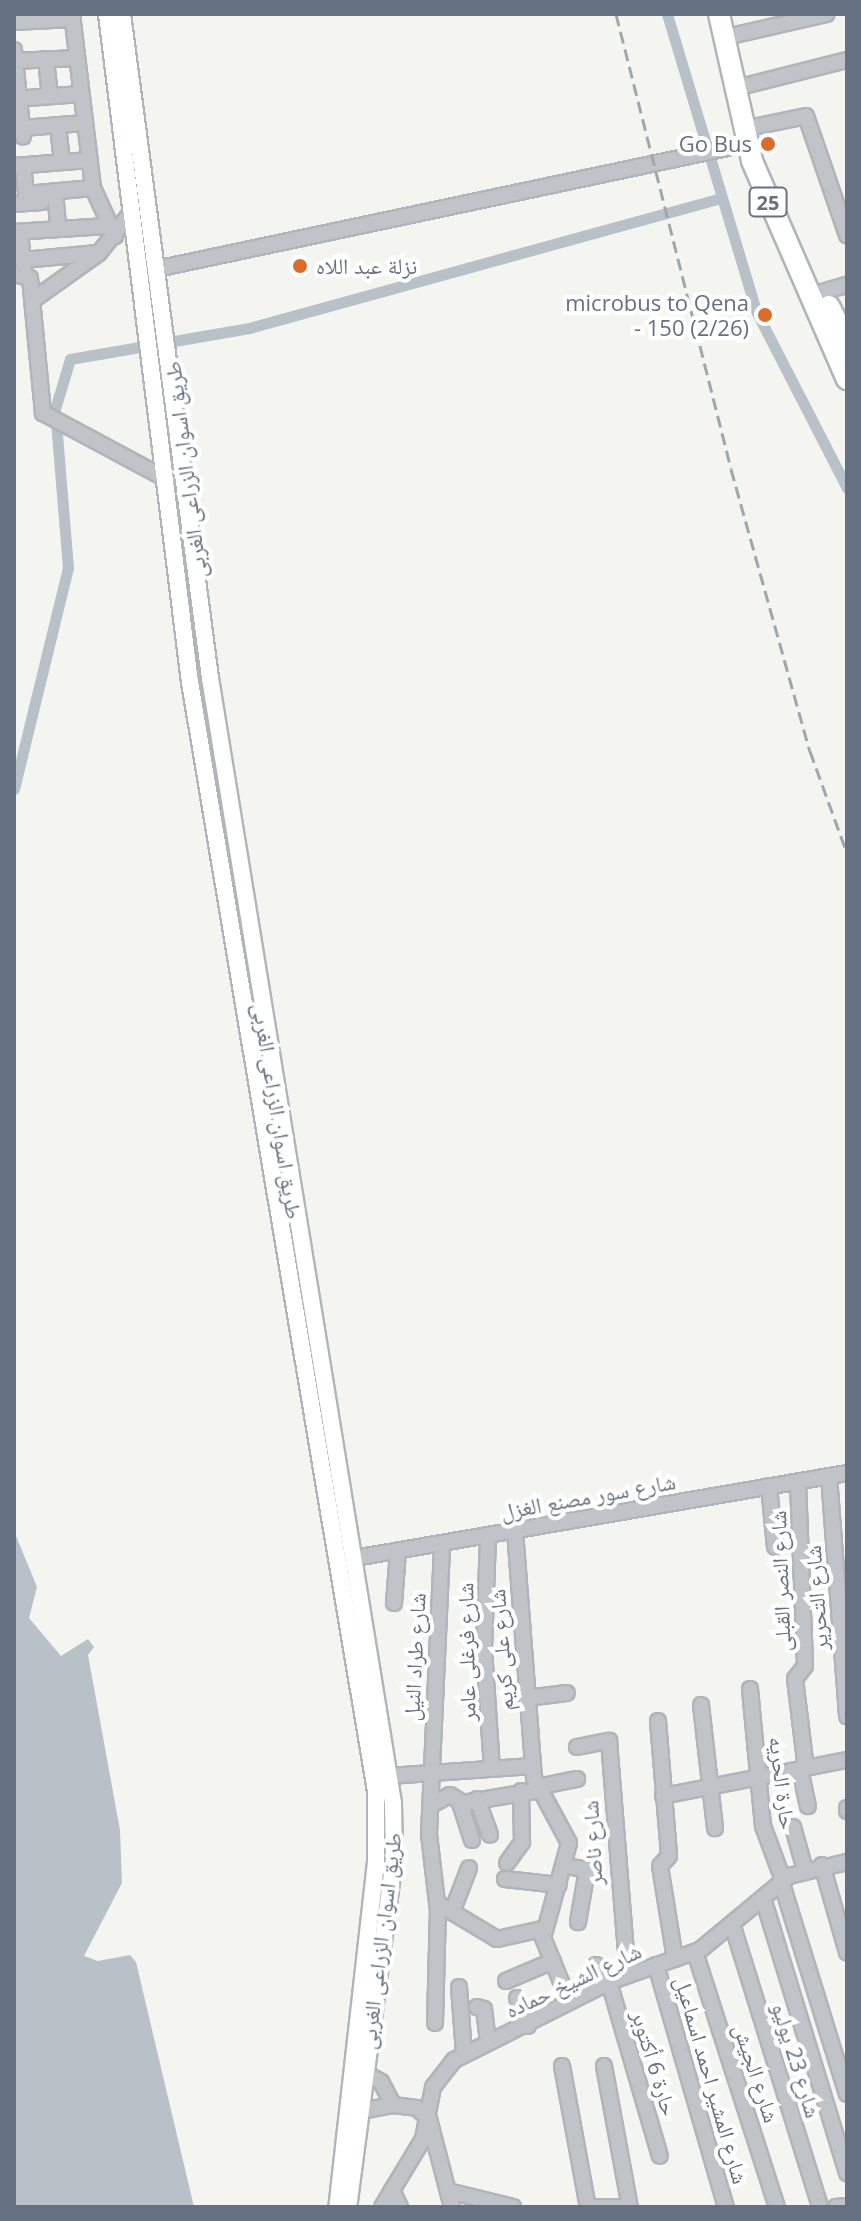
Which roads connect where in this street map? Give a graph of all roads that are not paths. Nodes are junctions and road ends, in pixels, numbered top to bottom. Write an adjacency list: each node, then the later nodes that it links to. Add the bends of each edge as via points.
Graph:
1 (107, 14): 27 (main road, طريق اسوان الزراعى الغربى)
2 (122, 14): 34 (main road, طريق اسوان الزراعى الغربى)
3 (719, 14): 20 (highway, 25)
4 (731, 14): 8 (highway, 25)
5 (827, 14): 8 (street)
6 (73, 16): 7 (street); 10 (street)
7 (14, 22)
8 (735, 35): 13 (highway, 25)
9 (14, 58): 11 (street); 16 (street)
10 (77, 58): 11 (street); 14 (street)
11 (46, 59): 15 (street)
12 (847, 60): 13 (street)
13 (744, 86): 20 (highway, 25)
14 (81, 94): 15 (street); 17 (street)
15 (50, 96): 16 (street)
16 (16, 99): 19 (street)
17 (85, 123): 18 (street); 21 (street)
18 (59, 130): 19 (street); 22 (street)
19 (19, 134)
20 (742, 140): 31 (street, via 806,116); 34 (street, via 678,162 438,204); 36 (highway, 25); 38 (highway, 25)
21 (90, 160): 22 (street); 24 (street)
22 (62, 162): 23 (street)
23 (19, 165): 26 (street)
24 (93, 188): 25 (street); 29 (street)
25 (55, 196): 26 (street); 28 (street)
26 (22, 200)
27 (129, 215): 29 (street); 40 (main road, طريق اسوان الزراعى الغربى)
28 (58, 229): 29 (street); 30 (street)
29 (111, 231): 32 (street)
30 (17, 232): 33 (street)
31 (847, 235)
32 (99, 253): 33 (street); 37 (street)
33 (21, 269): 37 (street)
34 (156, 269): 41 (main road, طريق اسوان الزراعى الغربى, via 175,382)
35 (847, 285): 36 (street)
36 (822, 292): 38 (highway, 25)
37 (33, 300): 40 (street, via 39,403 53,420)
38 (841, 342): 39 (highway, 25)
39 (846, 374)
40 (168, 480): 42 (main road, طريق اسوان الزراعى الغربى)
41 (210, 678): 42 (main road); 43 (main road, طريق اسوان الزراعى الغربى)
42 (190, 682): 44 (main road, طريق اسوان الزراعى الغربى)
43 (311, 1312): 44 (main road); 54 (main road, طريق اسوان الزراعى الغربى)
44 (293, 1315): 54 (main road, طريق اسوان الزراعى الغربى)
45 (847, 1473): 46 (street, شارع سور مصنع الغزل)
46 (829, 1476): 47 (street, شارع سور مصنع الغزل); 60 (street, شارع التحرير)
47 (798, 1482): 48 (street, شارع سور مصنع الغزل); 66 (street, شارع النصر القبلى, via 805,1666 795,1679)
48 (769, 1486): 49 (street, شارع سور مصنع الغزل); 52 (street)
49 (515, 1531): 50 (street, شارع سور مصنع الغزل); 58 (street, شارع على كريم)
50 (488, 1536): 51 (street, شارع سور مصنع الغزل); 65 (street, شارع فرغلى عامر, via 484,1649)
51 (442, 1543): 53 (street, شارع سور مصنع الغزل); 67 (street, شارع طراد النيل)
52 (775, 1547)
53 (398, 1551): 54 (street, شارع سور مصنع الغزل); 55 (street)
54 (344, 1560): 68 (main road, طريق اسوان الزراعى الغربى); 82 (main road, طريق اسوان الزراعى الغربى)
55 (394, 1603)
56 (750, 1689): 69 (street, حارة الحريه)
57 (567, 1693): 58 (street)
58 (526, 1698): 64 (street, شارع على كريم)
59 (701, 1705): 71 (street)
60 (847, 1708)
61 (658, 1721): 74 (street)
62 (577, 1747): 106 (street, شارع ناصر, via 609,1741)
63 (847, 1760): 66 (street)
64 (533, 1766): 65 (street); 72 (street, شارع على كريم)
65 (492, 1769): 67 (street)
66 (803, 1769): 69 (street); 78 (street, شارع النصر القبلى)
67 (434, 1773): 68 (street); 77 (street, شارع طراد النيل)
68 (389, 1776): 81 (main road, طريق اسوان الزراعى الغربى)
69 (759, 1777): 71 (street); 92 (street, حارة الحريه, via 765,1836)
70 (577, 1779): 72 (street)
71 (710, 1787): 74 (street); 80 (street)
72 (538, 1788): 73 (street); 88 (street, via 568,1836)
73 (521, 1791): 75 (street); 86 (street, via 522,1842)
74 (663, 1796): 102 (street, via 669,1856 660,1866)
75 (477, 1799): 76 (street); 83 (street)
76 (460, 1803): 77 (street, via 450,1795); 84 (street)
77 (431, 1805): 95 (street)
78 (808, 1806)
79 (793, 1827): 90 (street)
80 (715, 1828)
81 (396, 1831): 82 (main road); 119 (main road, طريق اسوان الزراعى الغربى)
82 (378, 1832): 119 (main road, طريق اسوان الزراعى الغربى)
83 (490, 1835)
84 (472, 1840)
85 (847, 1862): 87 (street, شارع الشيخ حماده)
86 (507, 1863)
87 (822, 1865): 90 (street, شارع الشيخ حماده); 101 (street)
88 (567, 1866): 93 (street); 97 (street, via 587,1870)
89 (469, 1868): 96 (street)
90 (805, 1870): 92 (street, شارع الشيخ حماده)
91 (505, 1879): 93 (street)
92 (782, 1880): 94 (street, شارع الشيخ حماده); 120 (street, حارة الحريه)
93 (559, 1885): 99 (street)
94 (763, 1898): 98 (street, شارع الشيخ حماده); 125 (street)
95 (437, 1903): 96 (street); 113 (street, via 435,2020)
96 (452, 1912): 99 (street, via 502,1940)
97 (578, 1922)
98 (733, 1927): 100 (street, شارع الشيخ حماده); 140 (street, شارع 23 يوليو)
99 (542, 1929): 103 (street)
100 (695, 1952): 102 (street, شارع الشيخ حماده); 139 (street, شارع الجيش)
101 (847, 1952)
102 (675, 1959): 105 (street, شارع الشيخ حماده)
103 (553, 1961): 107 (street); 111 (street)
104 (596, 1965): 108 (street, حارة 6 أكتوبر)
105 (656, 1965): 106 (street, شارع الشيخ حماده); 138 (street, شارع المشير احمد اسماعيل)
106 (628, 1975): 108 (street, شارع الشيخ حماده)
107 (506, 1981)
108 (605, 1984): 111 (street, شارع الشيخ حماده); 124 (street, حارة 6 أكتوبر)
109 (459, 1987): 116 (street)
110 (517, 1998): 114 (street)
111 (569, 2001): 114 (street, شارع الشيخ حماده)
112 (477, 2007): 115 (street, via 484,2009)
113 (418, 2018)
114 (528, 2026): 115 (street, شارع الشيخ حماده)
115 (488, 2043): 116 (street, شارع الشيخ حماده)
116 (464, 2054): 123 (street, شارع الشيخ حماده, via 437,2081)
117 (562, 2066): 135 (street)
118 (604, 2066): 137 (street)
119 (357, 2068): 121 (street); 122 (main road, طريق اسوان الزراعى الغربى)
120 (847, 2094)
121 (393, 2105): 122 (street); 123 (street, via 417,2108)
122 (351, 2113): 130 (main road, طريق اسوان الزراعى الغربى); 131 (main road, طريق اسوان الزراعى الغربى)
123 (429, 2119): 126 (street, شارع الشيخ حماده); 127 (street)
124 (660, 2156)
125 (847, 2173)
126 (392, 2190): 132 (street, شارع الشيخ حماده); 133 (street)
127 (452, 2199): 128 (street)
128 (497, 2204): 134 (street)
129 (847, 2206): 141 (street)
130 (337, 2207)
131 (348, 2207)
132 (382, 2207)
133 (400, 2207)
134 (513, 2207)
135 (590, 2207): 136 (street)
136 (623, 2207)
137 (630, 2207)
138 (726, 2207)
139 (777, 2207)
140 (820, 2207)
141 (836, 2207)

